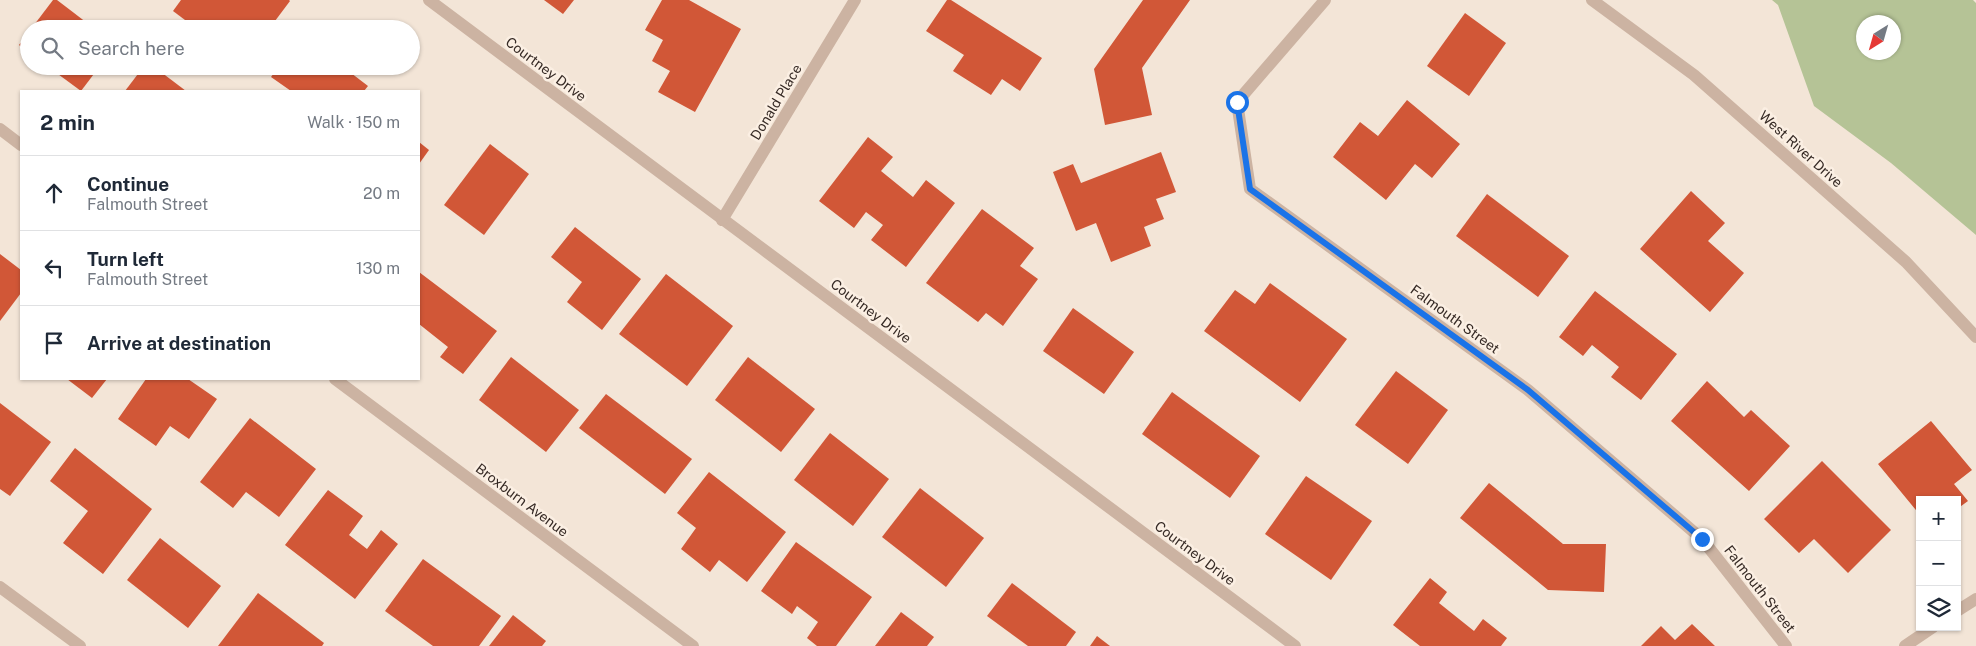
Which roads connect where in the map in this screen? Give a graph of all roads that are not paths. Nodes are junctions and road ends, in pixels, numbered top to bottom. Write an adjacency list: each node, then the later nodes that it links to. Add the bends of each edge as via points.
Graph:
1 (429, 0): 7 (street, Courtney Drive)
2 (855, 0): 7 (street, Donald Place)
3 (1326, 0): 17 (street, Falmouth Street, via 1237,102 1250,189 1536,396 1702,539)
4 (1592, 0): 8 (street, West River Drive, via 1694,75 1906,262)
5 (0, 129): 6 (street)
6 (20, 144)
7 (722, 220): 16 (street, Courtney Drive)
8 (1976, 337)
9 (335, 380): 15 (street, Broxburn Avenue)
10 (0, 587): 14 (street)
11 (1976, 599): 12 (street)
12 (1961, 608)
13 (1927, 631): 18 (street)
14 (80, 646)
15 (692, 646)
16 (1295, 646)
17 (1786, 646)
18 (1905, 646)

